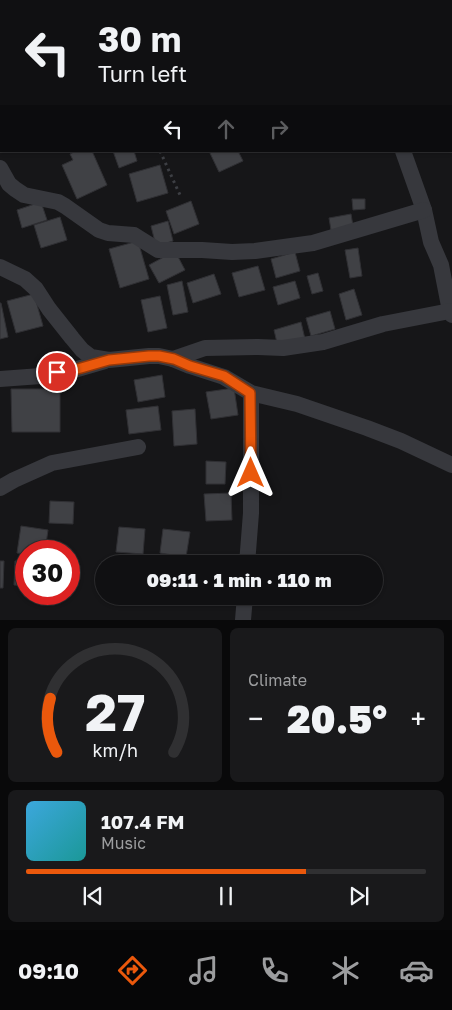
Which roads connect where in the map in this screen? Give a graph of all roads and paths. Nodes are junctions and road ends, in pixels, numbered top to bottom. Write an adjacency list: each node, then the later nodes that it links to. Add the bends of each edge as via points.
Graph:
1 (160, 152): 4 (path)
2 (403, 152): 5 (street)
3 (0, 168): 5 (street, via 9,184 24,195 58,202 99,230 134,235 158,250 256,251 313,243)
4 (180, 195)
5 (424, 210): 7 (street)
6 (0, 267): 9 (street, via 26,279 36,288 82,350 91,357)
7 (451, 313): 8 (street, via 383,324 323,342 283,348 205,348)
8 (174, 359): 9 (street, via 149,356); 11 (street, via 224,376)
9 (109, 360): 10 (street, via 41,376)
10 (0, 378)
11 (250, 393): 13 (street, via 313,409 367,428); 15 (street, via 251,513)
12 (138, 447): 14 (street, via 52,463)
13 (452, 465)
14 (0, 488)
15 (248, 555)
16 (244, 605): 17 (street)
17 (243, 620)

